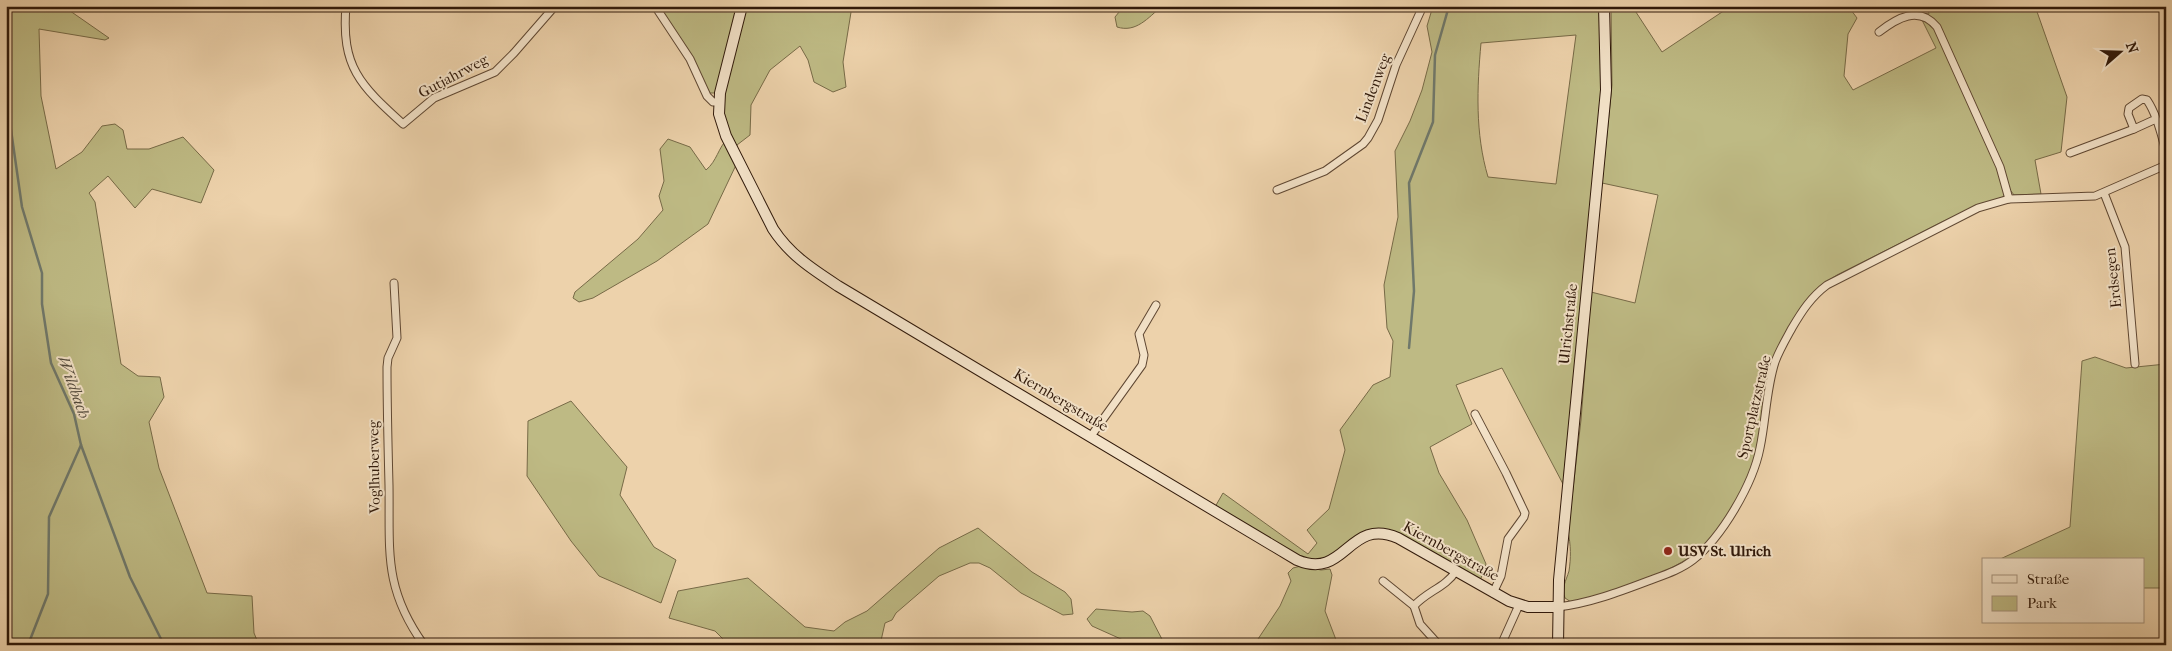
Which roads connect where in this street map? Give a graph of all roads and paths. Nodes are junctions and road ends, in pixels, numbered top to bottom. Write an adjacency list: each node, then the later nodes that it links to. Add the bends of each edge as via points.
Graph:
1 (346, 6): 2 (street, Gutjahrweg, via 345,36 350,62 367,90 402,124 434,98 495,72)
2 (555, 6)
3 (654, 6): 8 (street, via 690,59 707,96 713,102)
4 (742, 6): 8 (street, Kiernbergstraße)
5 (1423, 6): 14 (street, Lindenweg, via 1368,138 1324,171)
6 (1604, 6): 27 (street, Ulrichstraße, via 1605,99)
7 (1880, 32): 16 (street, via 1914,14 1927,17 1937,27 2000,166)
8 (719, 102): 21 (street, Kiernbergstraße, via 726,136 773,229 790,252 838,286)
9 (2156, 120): 10 (street); 10 (street, via 2147,100 2142,99 2128,111); 11 (street)
10 (2134, 128): 12 (street)
11 (2166, 150)
12 (2070, 153)
13 (2166, 165): 15 (street, Sportplatzstraße)
14 (1277, 190)
15 (2104, 193): 16 (street, Sportplatzstraße, via 2086,197); 19 (street, Erdsegen, via 2125,247)
16 (2009, 200): 27 (street, Sportplatzstraße, via 1960,216 1817,292 1801,312 1776,361 1756,463 1718,533 1701,553 1683,566 1590,602)
17 (394, 284): 28 (street, Voglhuberweg, via 396,338 386,368 389,555 399,600)
18 (1156, 305): 21 (street, via 1139,334 1144,355 1142,365)
19 (2135, 364)
20 (1475, 414): 24 (street, via 1525,513 1508,539 1501,576)
21 (1091, 436): 22 (street, Kiernbergstraße, via 1304,563 1326,564 1362,537 1383,533)
22 (1456, 571): 24 (street, Kiernbergstraße); 26 (street, via 1450,580 1418,600)
23 (1383, 581): 26 (street)
24 (1493, 593): 25 (street, Kiernbergstraße)
25 (1519, 605): 27 (street, Kiernbergstraße); 30 (street)
26 (1414, 606): 29 (street, via 1420,624)
27 (1558, 607): 31 (street, Ulrichstraße)
28 (424, 645)
29 (1439, 645)
30 (1501, 645)
31 (1558, 645)

